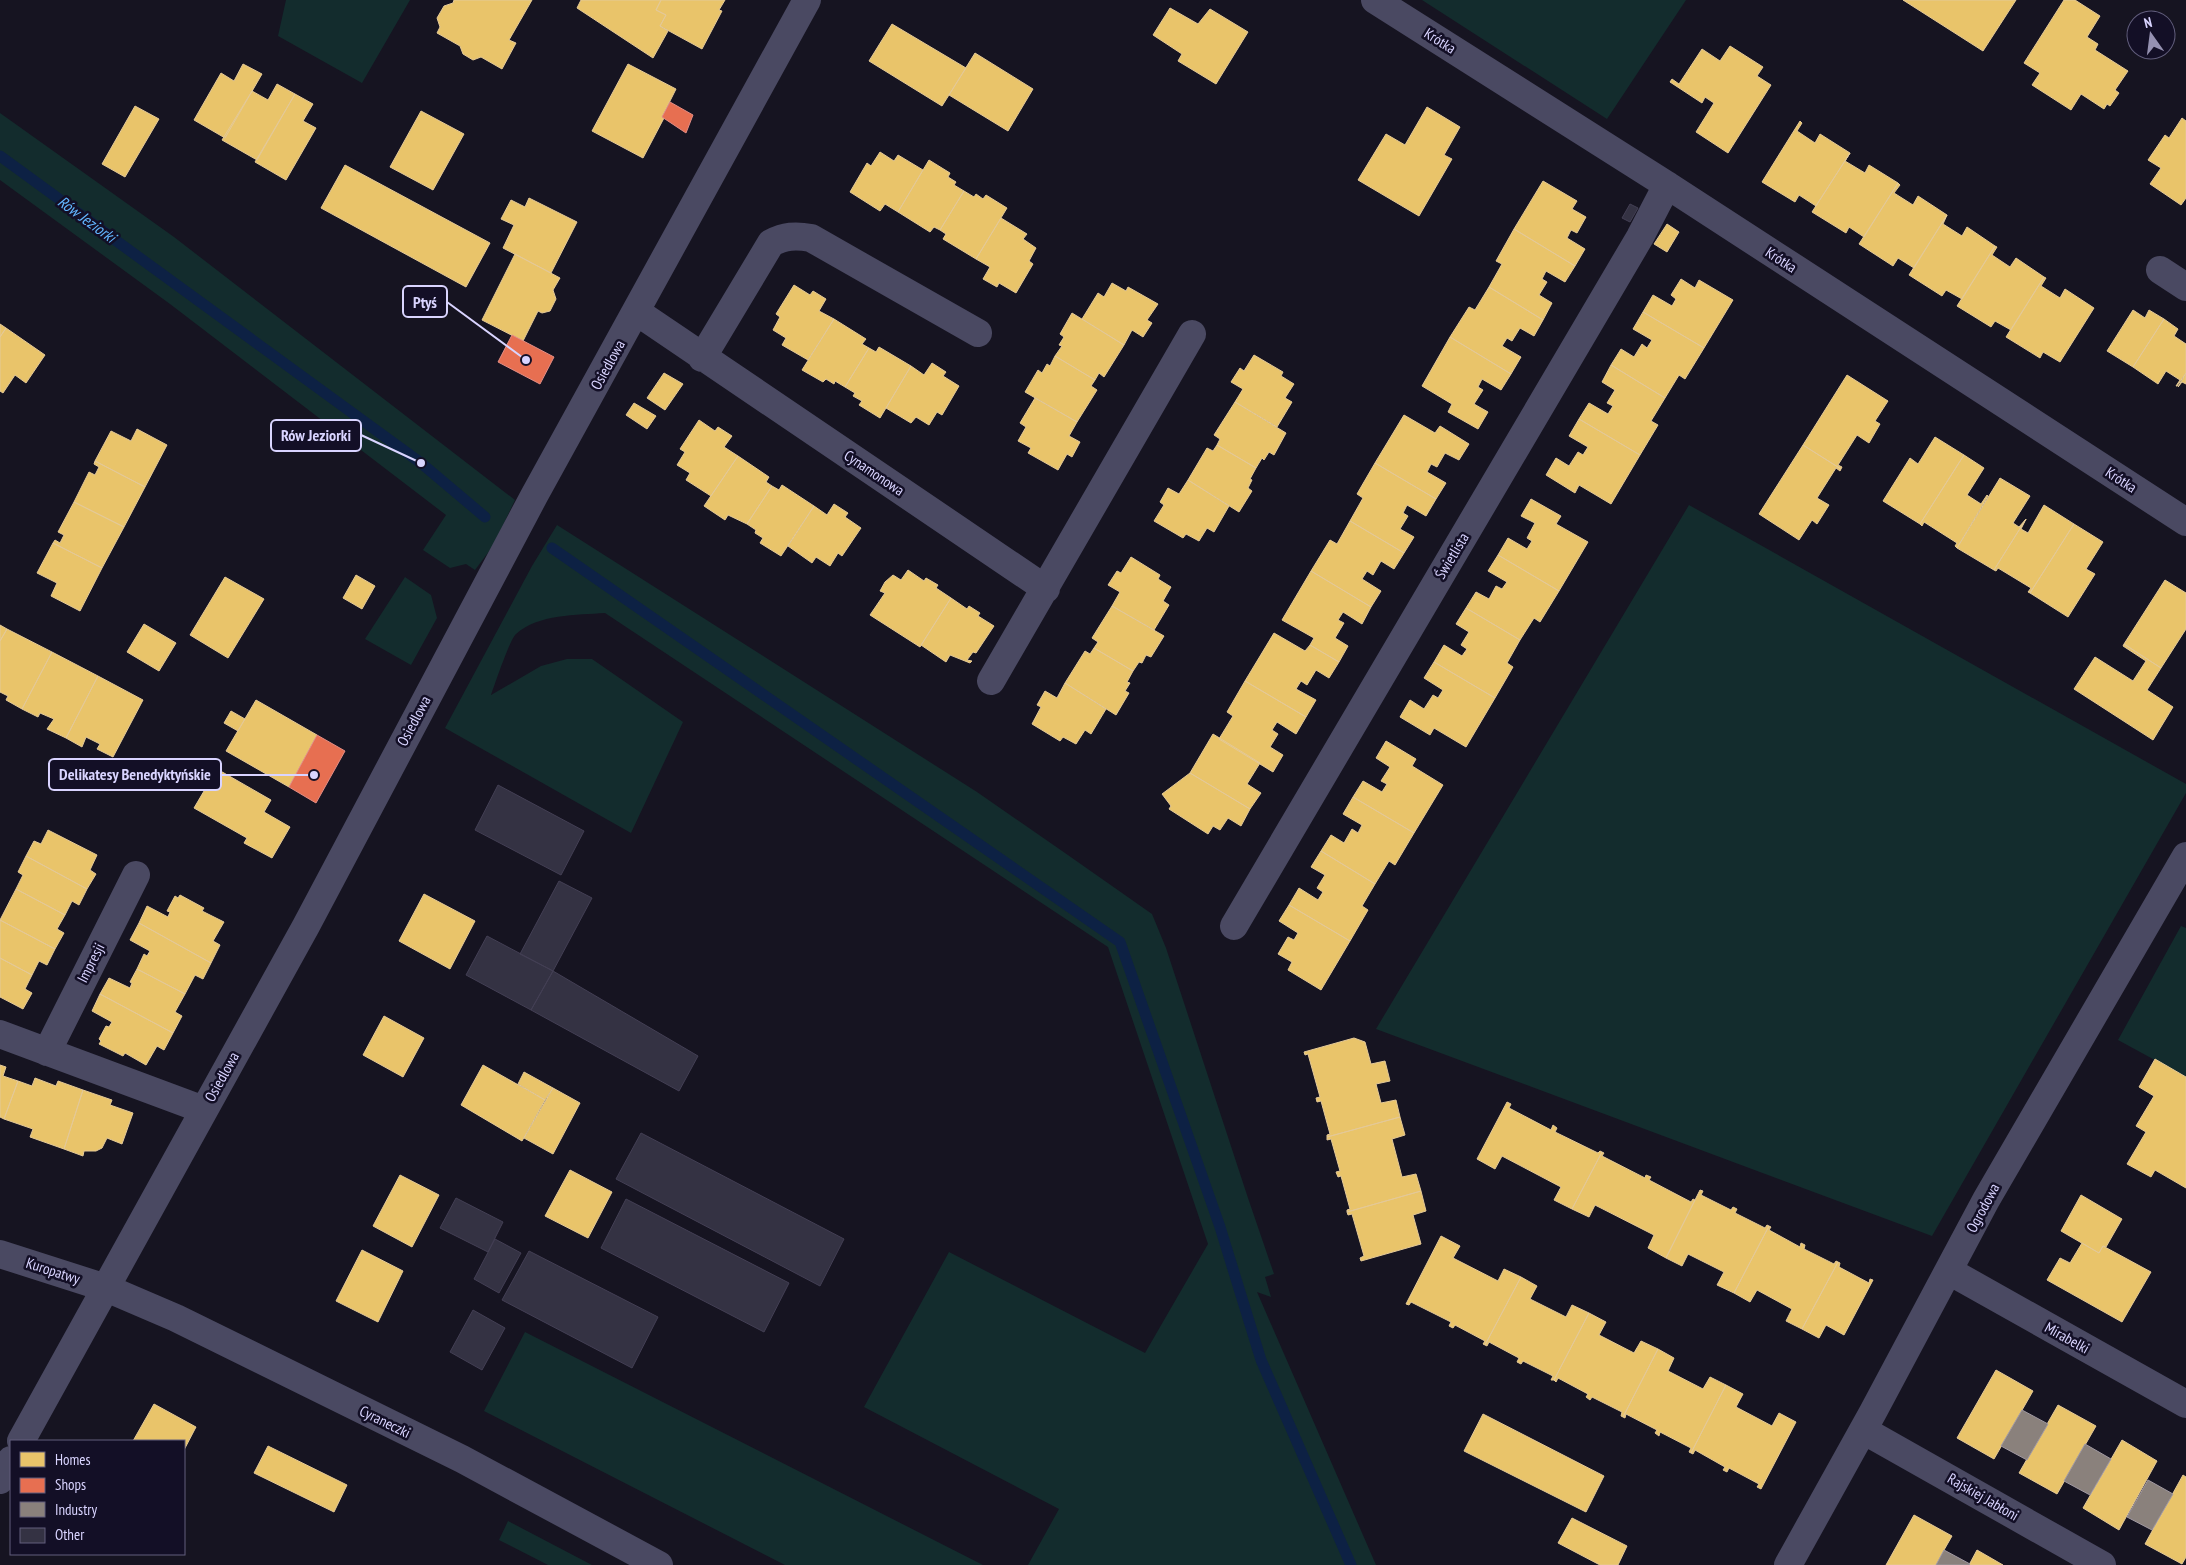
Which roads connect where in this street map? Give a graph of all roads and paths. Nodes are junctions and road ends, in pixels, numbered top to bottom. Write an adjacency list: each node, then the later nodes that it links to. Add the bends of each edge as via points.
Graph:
1 (807, 0): 6 (street, Osiedlowa)
2 (1375, 0): 3 (street, Krótka)
3 (1667, 185): 10 (street, Krótka); 15 (street, Świetlista, via 1635,246)
4 (2160, 270): 5 (street)
5 (2186, 287)
6 (637, 312): 9 (street, Cynamonowa); 18 (street, Osiedlowa, via 534,496 306,926)
7 (978, 333): 9 (street, via 811,238 784,236 771,243)
8 (1192, 334): 11 (street)
9 (702, 358): 11 (street, Cynamonowa)
10 (2186, 522)
11 (1046, 589): 12 (street)
12 (991, 681)
13 (2186, 856): 20 (street, Ogrodowa, via 2026,1129)
14 (136, 875): 17 (street, Impresji)
15 (1234, 926)
16 (0, 1034): 17 (street)
17 (46, 1052): 18 (street)
18 (204, 1110): 21 (street, Osiedlowa)
19 (0, 1254): 21 (street, Kuropatwy)
20 (1949, 1271): 22 (street, Mirabelki); 23 (street, Ogrodowa)
21 (106, 1288): 24 (street, Osiedlowa); 27 (street, Cyraneczki, via 176,1318 462,1459)
22 (2186, 1404)
23 (1863, 1430): 28 (street, Ogrodowa); 29 (street, Rajskiej Jabłoni)
24 (23, 1440)
25 (10, 1462): 26 (street)
26 (0, 1480)
27 (659, 1565)
28 (1788, 1565)
29 (2102, 1565)

